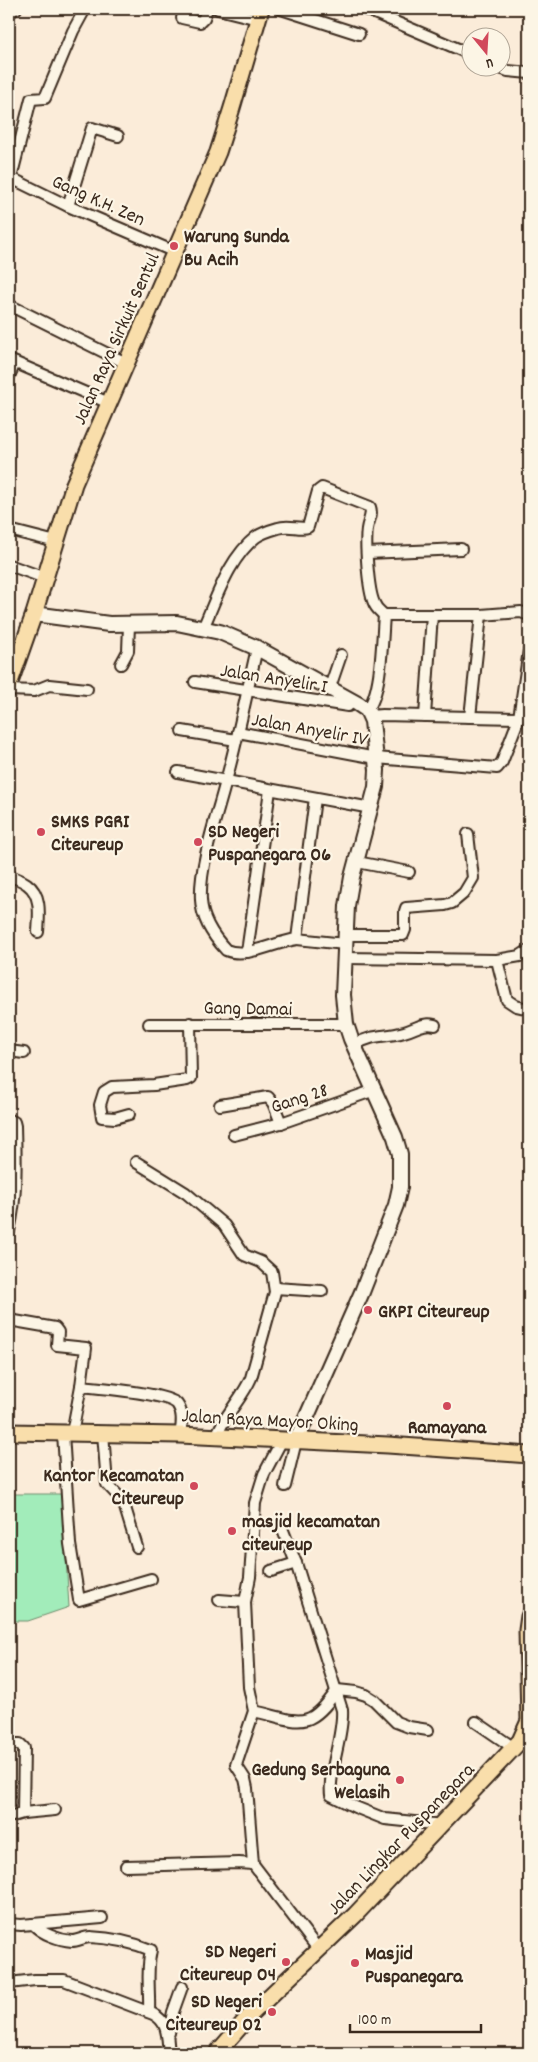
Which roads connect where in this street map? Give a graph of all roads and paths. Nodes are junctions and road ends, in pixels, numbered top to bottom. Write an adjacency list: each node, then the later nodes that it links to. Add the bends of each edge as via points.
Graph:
1 (16, 9): 7 (street)
2 (85, 9): 15 (street, via 45,98 31,99)
3 (207, 9): 9 (street, via 200,22)
4 (218, 9): 8 (street)
5 (281, 9): 10 (street)
6 (365, 9): 11 (street)
7 (9, 12)
8 (259, 14): 17 (main road, Jalan Raya Sirkuit Sentul, via 218,152)
9 (182, 18)
10 (360, 34)
11 (460, 50)
12 (510, 71): 13 (street)
13 (529, 73)
14 (118, 136): 16 (street, via 92,128)
15 (10, 178): 16 (street, Gang K.H. Zen)
16 (68, 206): 17 (street, Gang K.H. Zen)
17 (175, 252): 20 (main road, Jalan Raya Sirkuit Sentul)
18 (9, 305): 20 (street)
19 (12, 362): 21 (street); 22 (street)
20 (126, 363): 22 (main road, Jalan Raya Sirkuit Sentul)
21 (9, 376)
22 (109, 403): 24 (main road, Jalan Raya Sirkuit Sentul, via 74,484)
23 (9, 530): 24 (street)
24 (56, 542): 28 (main road, Jalan Raya Sirkuit Sentul)
25 (461, 549): 26 (street)
26 (367, 553): 30 (street, via 373,602); 35 (street, via 370,507 320,489 308,526 280,527 257,537 242,551)
27 (9, 565): 28 (street)
28 (45, 578): 29 (main road, Jalan Raya Sirkuit Sentul)
29 (34, 614): 34 (street); 41 (main road, Jalan Raya Sirkuit Sentul)
30 (384, 615): 31 (street); 47 (street, via 377,685)
31 (432, 615): 32 (street); 48 (street)
32 (481, 615): 33 (street, via 522,612); 49 (street)
33 (529, 615)
34 (129, 625): 35 (street, via 177,623); 39 (street, via 128,651)
35 (203, 628): 36 (street)
36 (257, 648): 42 (street); 45 (street)
37 (529, 650): 50 (street)
38 (341, 654): 42 (street)
39 (120, 664)
40 (196, 682): 45 (street, Jalan Anyelir I)
41 (9, 685)
42 (330, 687): 47 (street)
43 (86, 689): 44 (street, via 48,685 34,691)
44 (9, 690)
45 (247, 691): 46 (street, Jalan Anyelir I); 52 (street)
46 (348, 706)
47 (368, 713): 48 (street); 53 (street, via 373,725)
48 (425, 716): 49 (street)
49 (470, 717): 50 (street)
50 (519, 718): 53 (street, Jalan Anyelir IV, via 497,768)
51 (182, 731): 52 (street, Jalan Anyelir IV)
52 (237, 736): 53 (street, Jalan Anyelir IV); 55 (street)
53 (376, 758): 58 (street)
54 (178, 772): 55 (street)
55 (226, 782): 56 (street); 67 (street, via 203,876 203,916 221,945 232,953)
56 (270, 790): 57 (street); 67 (street)
57 (315, 798): 58 (street); 64 (street)
58 (372, 808): 60 (street)
59 (468, 834): 65 (street, via 473,878 458,899 444,905 406,908 403,935)
60 (356, 862): 61 (street); 65 (street)
61 (409, 872)
62 (9, 875): 63 (street, via 26,883 35,894 39,906)
63 (38, 932)
64 (297, 939): 65 (street); 67 (street)
65 (344, 939): 68 (street)
66 (529, 950): 69 (street, via 520,956)
67 (247, 952)
68 (344, 958): 69 (street); 73 (street)
69 (497, 960): 70 (street, via 508,1000)
70 (529, 1009)
71 (190, 1023): 72 (street, Gang Damai); 73 (street, Gang Damai); 80 (street, via 191,1078 154,1085 112,1087 104,1092 100,1105 102,1117)
72 (149, 1024)
73 (346, 1024): 75 (street)
74 (435, 1025): 75 (street, via 427,1023 405,1032 374,1036)
75 (354, 1045): 78 (street)
76 (9, 1051): 77 (street)
77 (24, 1053)
78 (375, 1090): 82 (street, Gang 28); 95 (street, via 392,1126 400,1154 400,1186 396,1205 362,1292)
79 (220, 1105): 82 (street, via 268,1098)
80 (129, 1114)
81 (9, 1120): 85 (street, via 15,1126 16,1166)
82 (281, 1123): 83 (street, Gang 28)
83 (234, 1135)
84 (136, 1162): 86 (street, via 186,1193 215,1217 244,1255 269,1268)
85 (9, 1231)
86 (275, 1288): 87 (street); 94 (street, via 251,1378)
87 (322, 1291)
88 (9, 1320): 89 (street, via 55,1328 58,1332 57,1345 86,1348)
89 (81, 1386): 91 (street); 93 (street, via 143,1394 173,1402 182,1420)
90 (9, 1432): 91 (main road, Jalan Raya Mayor Oking)
91 (67, 1433): 92 (main road, Jalan Raya Mayor Oking); 102 (street, via 70,1544 79,1600)
92 (104, 1433): 93 (main road, Jalan Raya Mayor Oking); 99 (street, via 107,1484 123,1501)
93 (180, 1435): 94 (main road, Jalan Raya Mayor Oking)
94 (216, 1437): 95 (main road, Jalan Raya Mayor Oking)
95 (289, 1441): 96 (main road, Jalan Raya Mayor Oking); 97 (street); 104 (street, via 264,1474 256,1503)
96 (529, 1455)
97 (285, 1486)
98 (280, 1523): 100 (street)
99 (137, 1547)
100 (296, 1563): 101 (street); 106 (street)
101 (270, 1571)
102 (151, 1579)
103 (219, 1600): 104 (street)
104 (245, 1602): 107 (street, via 249,1686)
105 (529, 1616): 111 (main road, Jalan Lingkar Puspanegara, via 529,1721)
106 (337, 1690): 107 (street, via 321,1712 303,1721); 109 (street, via 366,1695 396,1722); 115 (street, via 343,1720 331,1795 380,1817)
107 (254, 1711): 116 (street, via 236,1761 247,1788)
108 (476, 1722): 111 (street)
109 (428, 1730)
110 (9, 1744): 113 (street, via 20,1744 24,1748)
111 (514, 1748): 115 (main road, Jalan Lingkar Puspanegara)
112 (54, 1810): 113 (street)
113 (23, 1813): 114 (street)
114 (9, 1816)
115 (443, 1825): 121 (main road, Jalan Lingkar Puspanegara)
116 (253, 1864): 117 (street); 121 (street)
117 (126, 1866)
118 (102, 1918): 120 (street)
119 (9, 1924): 120 (street)
120 (33, 1924): 124 (street, via 38,1930 56,1938 73,1941 87,1937 110,1939 151,1950 147,1967)
121 (318, 1949): 127 (main road, Jalan Lingkar Puspanegara, via 252,2013)
122 (9, 1983): 124 (street, via 64,1980)
123 (182, 1987): 125 (street)
124 (149, 2012): 125 (street, via 164,2022)
125 (168, 2036): 126 (street)
126 (169, 2053)
127 (217, 2053)

